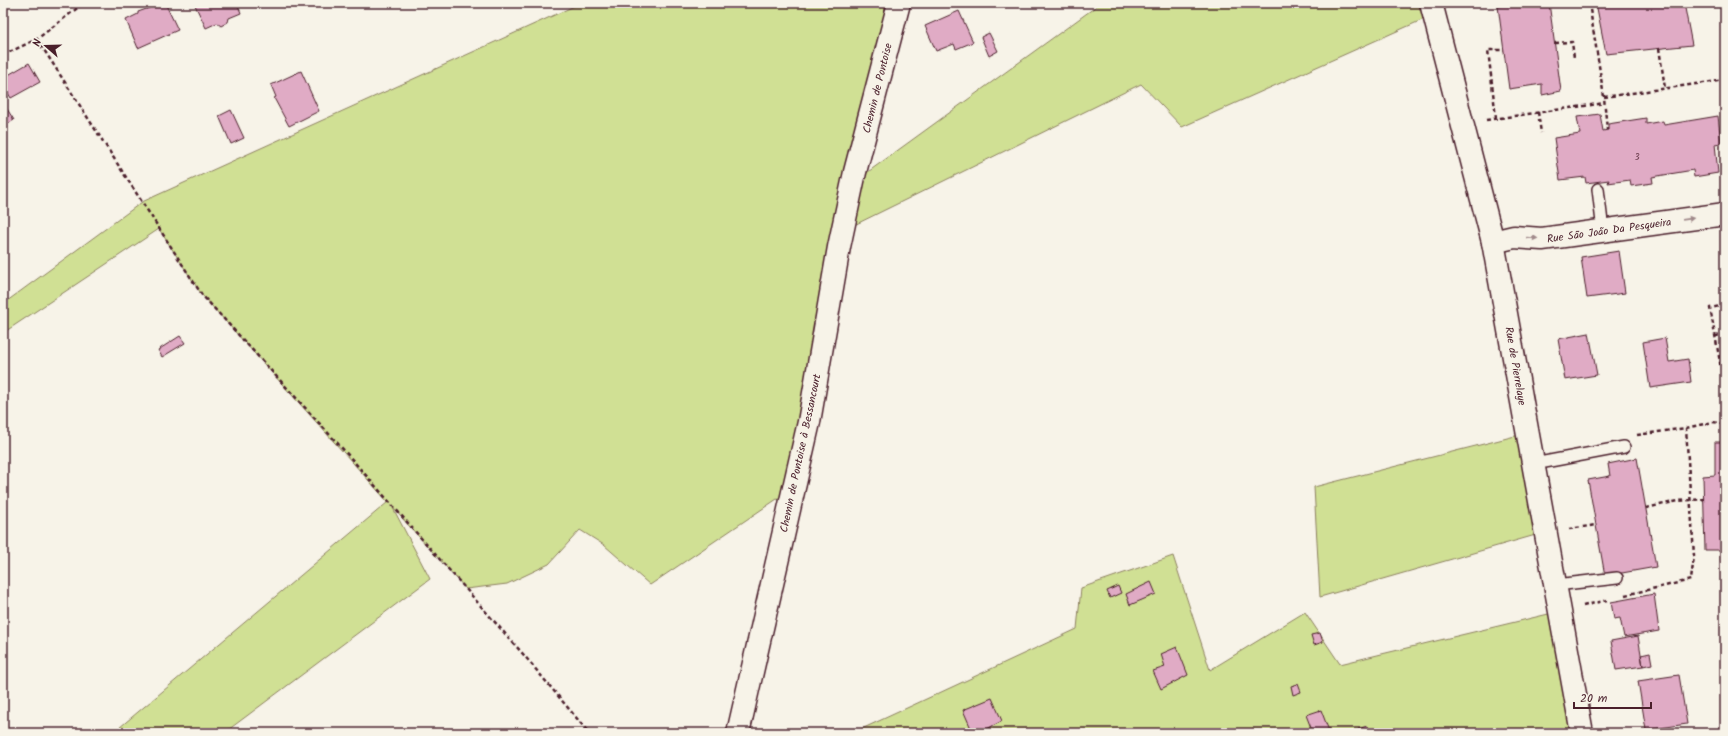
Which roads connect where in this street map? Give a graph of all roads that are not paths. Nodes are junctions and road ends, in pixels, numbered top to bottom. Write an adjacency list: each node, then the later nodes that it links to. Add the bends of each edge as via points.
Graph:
1 (899, 3): 3 (street, Chemin de Pontoise)
2 (1431, 3): 7 (street, Rue de Pierrelaye)
3 (855, 172): 12 (street, Chemin de Pontoise à Bessancourt, via 839,247 809,422)
4 (1598, 188): 6 (lane)
5 (1725, 214): 6 (street, Rue São João Da Pesqueira, one-way to 5)
6 (1603, 230): 7 (street, Rue São João Da Pesqueira, one-way to 6, via 1514,237 1542,239)
7 (1493, 242): 9 (street, Rue de Pierrelaye)
8 (1624, 446): 9 (lane)
9 (1534, 464): 11 (street, Rue de Pierrelaye)
10 (1618, 578): 11 (lane)
11 (1556, 585): 13 (street, Rue de Pierrelaye)
12 (738, 733)
13 (1582, 733)

